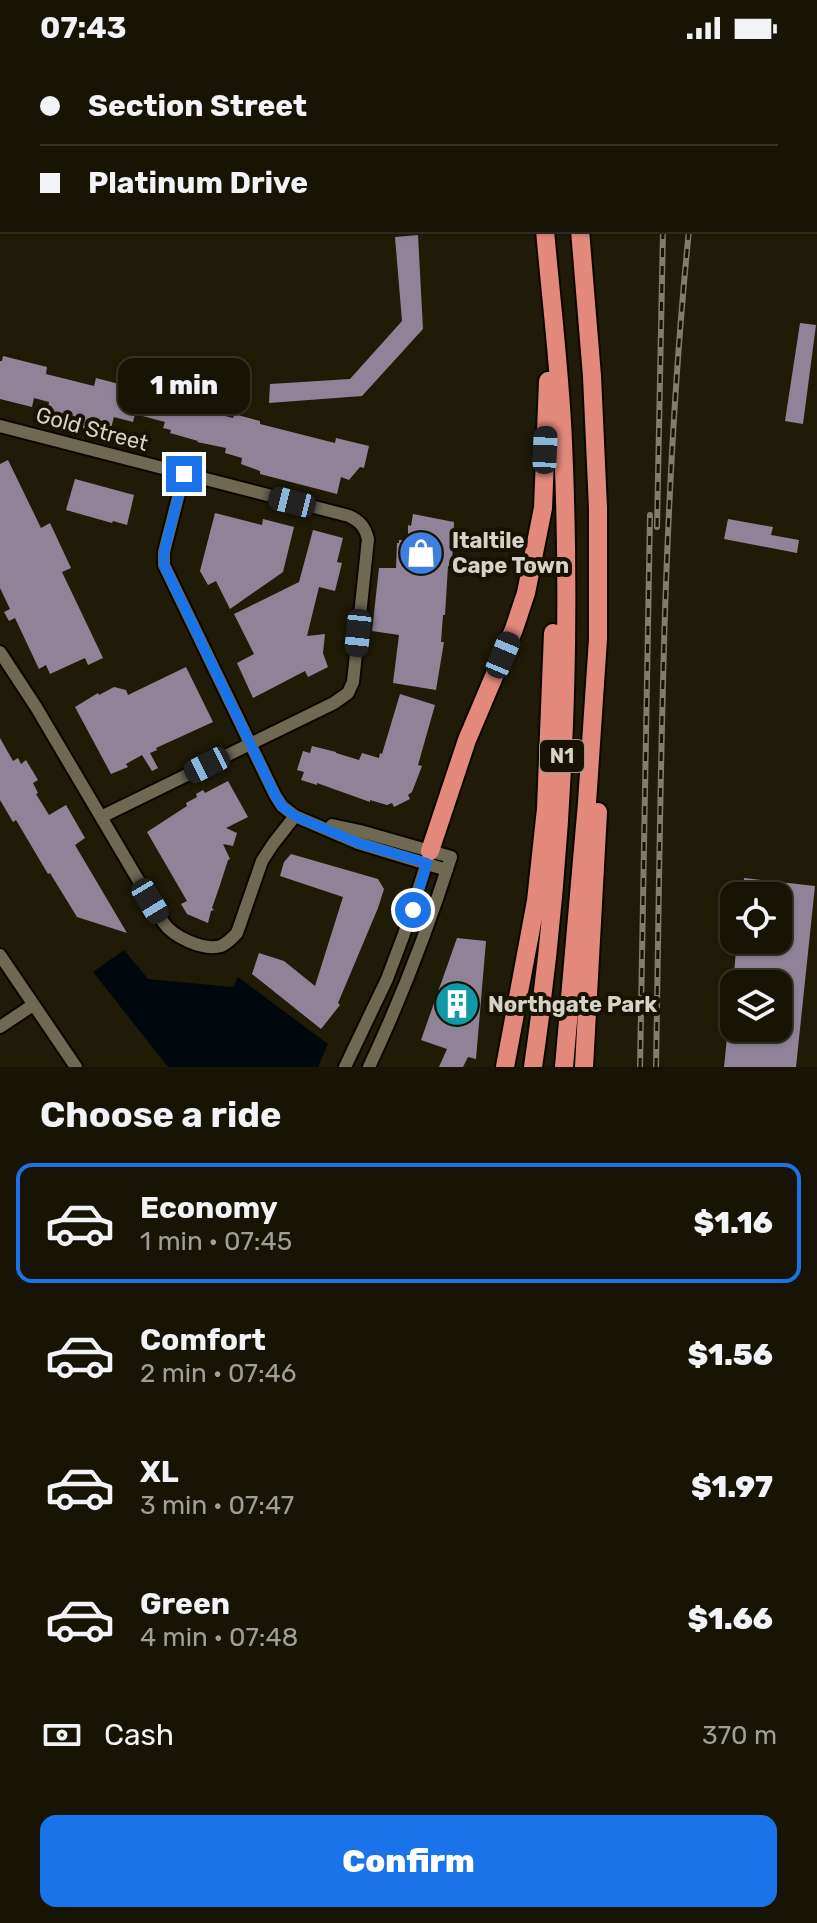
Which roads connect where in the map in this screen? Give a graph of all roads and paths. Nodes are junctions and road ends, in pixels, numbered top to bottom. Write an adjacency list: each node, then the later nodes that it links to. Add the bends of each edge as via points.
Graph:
1 (545, 232): 3 (highway, N1)
2 (580, 232): 8 (highway, N1, via 598,499)
3 (551, 306): 5 (highway, N1); 12 (highway, via 543,508 529,579)
4 (0, 426): 6 (street, Gold Street)
5 (563, 443): 19 (highway, via 554,518 546,809 536,901); 20 (highway, N1, via 563,749)
6 (184, 474): 9 (street, via 164,565); 9 (street, Gold Street, via 349,516 357,519 368,539 348,693)
7 (0, 652): 10 (street)
8 (593, 721): 21 (highway, N1); 22 (highway, via 600,782)
9 (249, 744): 10 (street); 11 (street, via 282,806)
10 (101, 817): 11 (street, via 169,931 207,946 220,946 237,933 262,861)
11 (301, 818): 12 (street, via 360,831)
12 (428, 857): 17 (street, via 387,979); 18 (street, via 449,863 433,916)
13 (0, 955): 14 (street)
14 (33, 1005): 15 (street); 16 (street)
15 (0, 1027)
16 (76, 1067)
17 (345, 1067)
18 (369, 1067)
19 (505, 1067)
20 (533, 1067)
21 (564, 1067)
22 (584, 1067)

